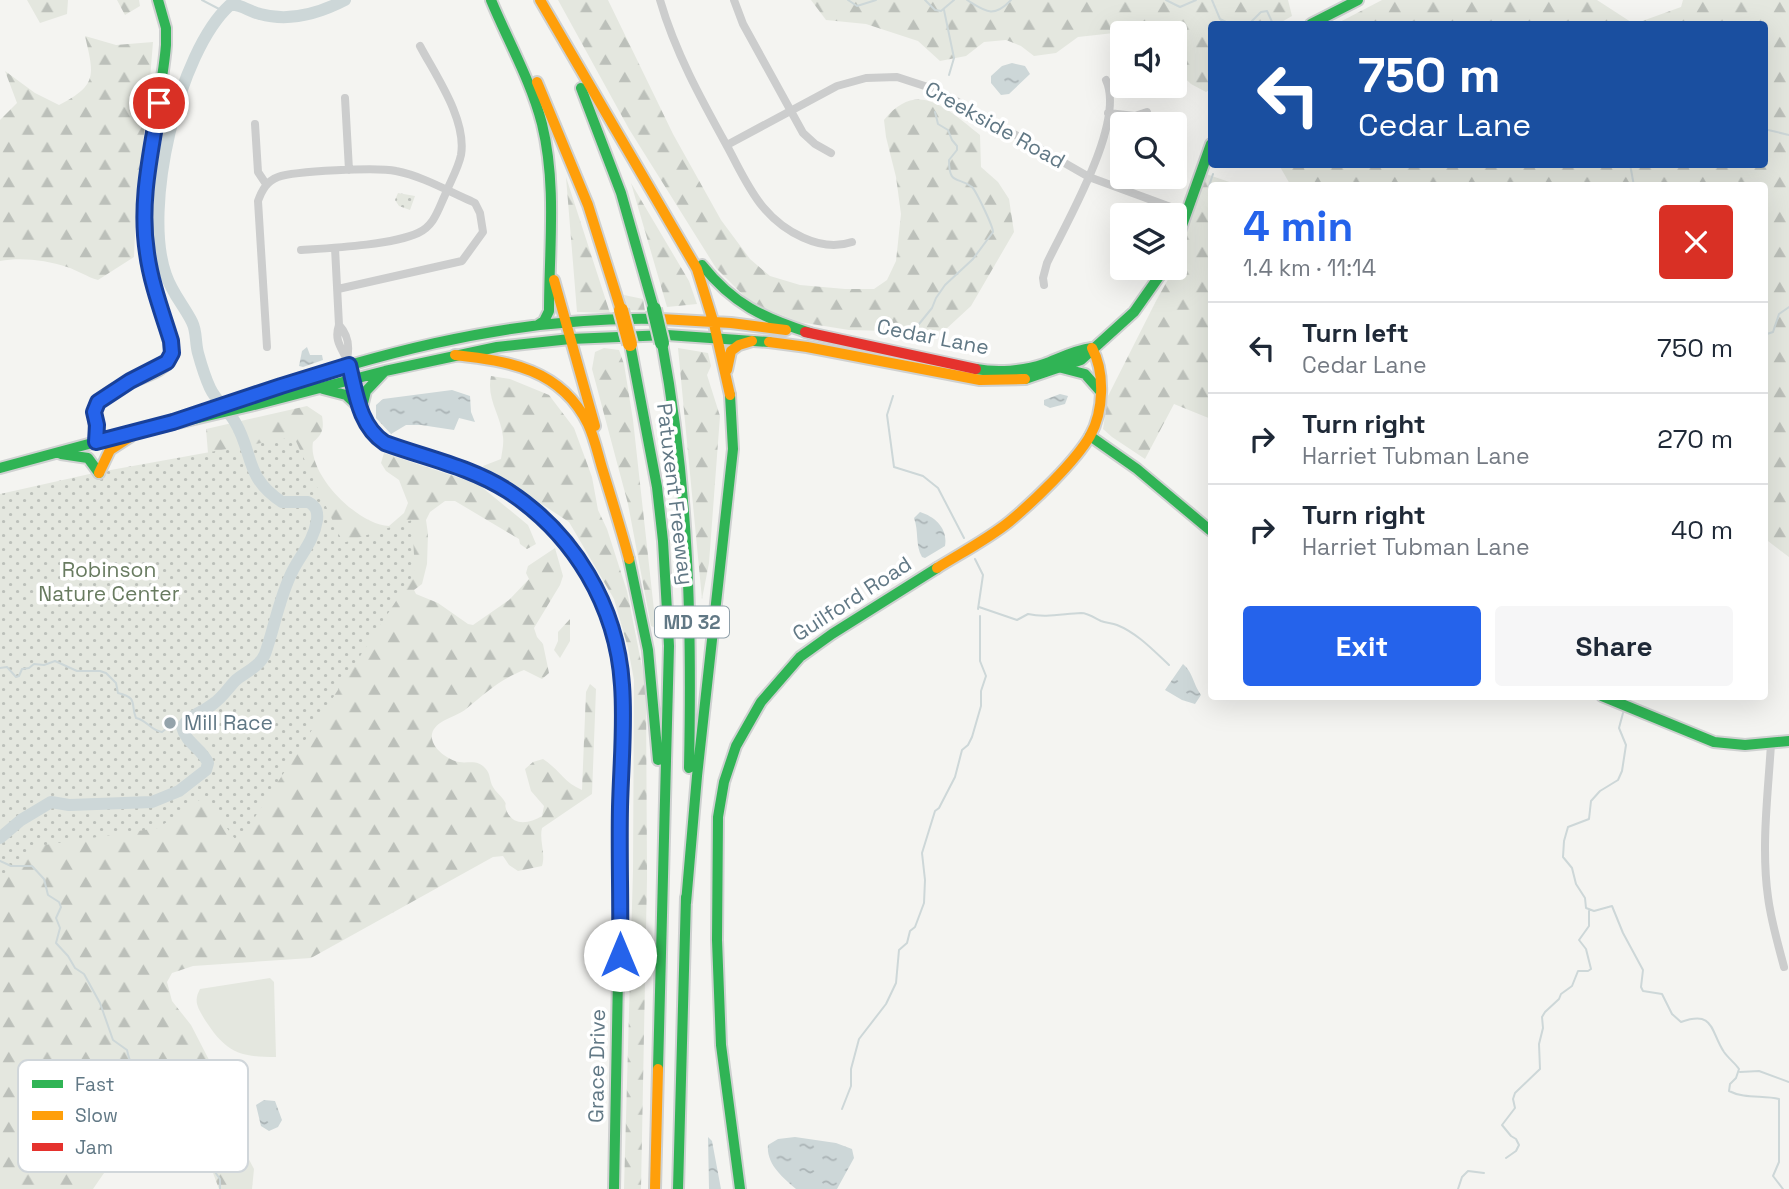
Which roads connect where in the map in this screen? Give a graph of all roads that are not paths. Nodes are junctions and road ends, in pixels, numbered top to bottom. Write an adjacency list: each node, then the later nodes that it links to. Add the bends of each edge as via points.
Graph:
1 (158, 0): 52 (main road, via 166,45 144,217 150,271 172,353 163,365 98,402)
2 (493, 0): 28 (main road, via 542,124 551,186); 62 (main road, Patuxent Freeway / MD 32, bridge, via 536,79 599,238 630,344 657,486 668,659)
3 (540, 0): 23 (main road); 60 (main road, Patuxent Freeway / MD 32, bridge, via 609,156 633,228 662,343 678,433 690,539 693,646)
4 (660, 0): 15 (street, via 680,56)
5 (734, 0): 11 (street)
6 (1358, 0): 7 (main road)
7 (1317, 21)
8 (420, 46): 21 (street, via 460,130 461,153)
9 (1106, 80): 13 (street)
10 (345, 98): 18 (street)
11 (791, 110): 15 (street, Creekside Road); 16 (street, via 809,139); 19 (street, Creekside Road, via 849,81 910,80 937,90)
12 (1147, 111): 13 (street, via 1135,116)
13 (1108, 113): 19 (street)
14 (255, 124): 20 (street, via 258,172)
15 (727, 145): 25 (street, via 757,199 782,225 827,246)
16 (831, 153)
17 (1208, 153): 24 (main road)
18 (349, 170): 20 (street, via 289,174); 21 (street, via 395,170)
19 (1089, 177): 22 (street, Creekside Road); 30 (street, via 1047,263)
20 (266, 184): 39 (street, via 258,201)
21 (447, 190): 26 (street, via 434,219 418,234); 31 (street, via 475,204 481,213 481,237 462,261)
22 (1160, 203)
23 (660, 206): 32 (main road, via 697,269); 35 (main road, via 727,296 770,321)
24 (1187, 213)
25 (852, 242)
26 (335, 248): 27 (street); 31 (street)
27 (301, 250)
28 (549, 265): 33 (main road); 34 (main road, via 549,314)
29 (1158, 280): 40 (main road, via 1134,312)
30 (1044, 285)
31 (338, 289): 43 (street, via 339,325 345,332)
32 (713, 320): 33 (main road, Cedar Lane); 35 (main road, Cedar Lane); 36 (main road)
33 (565, 321): 34 (main road, Cedar Lane); 37 (main road); 43 (main road, via 553,329)
34 (538, 325): 43 (main road, Cedar Lane, via 446,341)
35 (810, 333): 40 (main road, Cedar Lane, via 986,371 1023,369)
36 (716, 338): 37 (main road, Cedar Lane); 38 (main road, Cedar Lane); 45 (main road)
37 (570, 339): 41 (main road, Cedar Lane); 55 (main road)
38 (752, 341): 42 (main road, Cedar Lane, via 980,380 1024,379); 45 (main road, via 731,351)
39 (267, 347)
40 (1092, 348): 42 (main road, Cedar Lane, via 1081,360); 46 (main road, Guilford Road, via 1103,381)
41 (455, 355): 44 (main road, Cedar Lane); 55 (main road, via 509,361 556,385 587,422)
42 (1062, 368): 46 (main road, via 1085,374)
43 (350, 369): 44 (main road, Cedar Lane); 47 (main road, Cedar Lane); 48 (main road, Cedar Lane); 49 (main road, Grace Drive)
44 (386, 370): 49 (main road, via 366,391)
45 (726, 375): 60 (main road, via 733,449)
46 (1097, 387): 51 (main road, Guilford Road, via 1099,408)
47 (318, 388): 48 (main road, Cedar Lane); 49 (main road, via 346,394)
48 (246, 402): 50 (main road, Cedar Lane)
49 (362, 414): 63 (main road, Grace Drive, via 370,431 385,443 488,480 543,519 589,576 613,631 623,706)
50 (142, 430): 52 (main road, Cedar Lane); 53 (main road, via 110,450 99,472 88,458)
51 (1090, 436): 56 (main road); 66 (main road, Guilford Road, via 1054,480 1008,523 800,657 761,702 739,739 720,798 716,875 721,1045)
52 (96, 442): 53 (main road, Cedar Lane)
53 (54, 453): 54 (main road, Cedar Lane)
54 (0, 468)
55 (610, 492): 62 (main road, via 641,615 655,709)
56 (1208, 528)
57 (1612, 700): 59 (main road, via 1714,741)
58 (1789, 741): 59 (main road)
59 (1770, 744): 61 (street, via 1767,880)
60 (686, 903): 65 (main road, Patuxent Freeway / MD 32)
61 (1784, 967)
62 (659, 1027): 64 (main road, Patuxent Freeway / MD 32)
63 (614, 1189)
64 (655, 1189)
65 (678, 1189)
66 (740, 1189)

